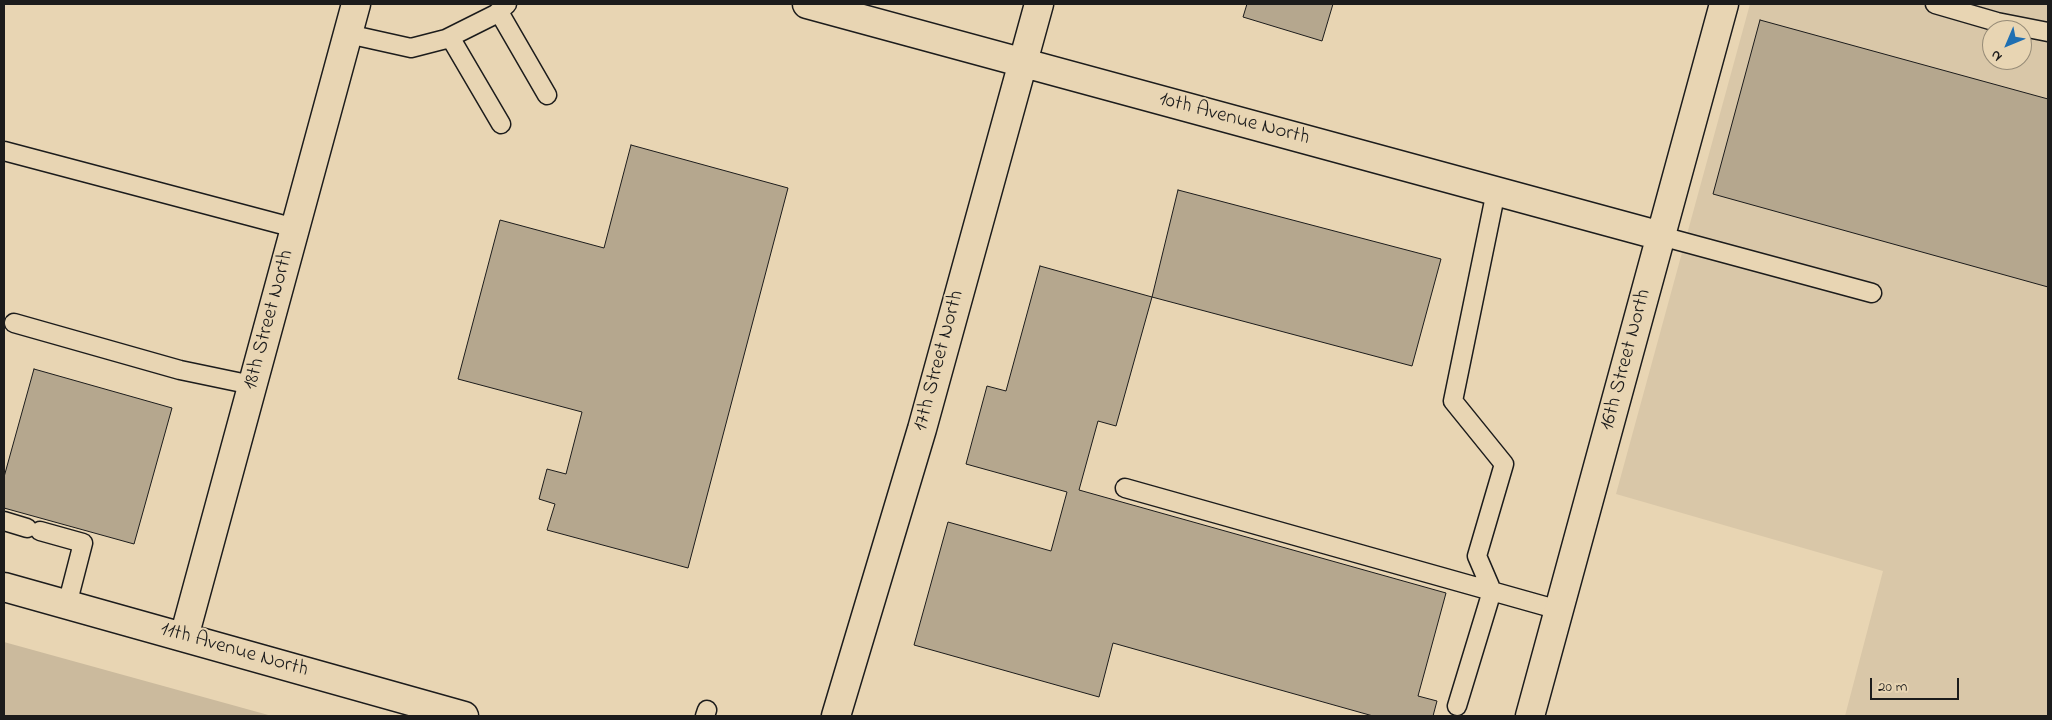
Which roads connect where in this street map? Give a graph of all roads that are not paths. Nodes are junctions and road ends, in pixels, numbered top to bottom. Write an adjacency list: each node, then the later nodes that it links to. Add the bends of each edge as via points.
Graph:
1 (356, 4): 8 (street, 18th Street North)
2 (807, 4): 10 (street, 10th Avenue North)
3 (1039, 4): 10 (street, 17th Street North)
4 (1724, 4): 16 (street, 16th Street North)
5 (1935, 4): 7 (lane)
6 (503, 8): 9 (lane); 11 (lane)
7 (2048, 32)
8 (348, 34): 9 (lane, via 411,48); 15 (street, 18th Street North)
9 (450, 37): 12 (lane)
10 (1022, 62): 14 (street, 10th Avenue North); 29 (street, 17th Street North, via 922,429)
11 (547, 96)
12 (501, 124)
13 (4, 151): 15 (lane)
14 (1496, 191): 16 (street, 10th Avenue North); 23 (lane, via 1453,400 1504,464 1477,556)
15 (295, 228): 19 (street, 18th Street North)
16 (1661, 236): 17 (lane); 25 (street, 16th Street North)
17 (1872, 294)
18 (14, 323): 19 (lane, via 180,370)
19 (252, 384): 26 (street, 18th Street North)
20 (1125, 488): 23 (lane)
21 (4, 521): 24 (lane, via 83,543)
22 (4, 587): 24 (street, 11th Avenue North)
23 (1492, 591): 25 (lane); 27 (lane)
24 (66, 605): 26 (street, 11th Avenue North)
25 (1559, 610): 30 (street, 16th Street North)
26 (184, 637): 28 (street, 11th Avenue North)
27 (1457, 706)
28 (464, 716)
29 (836, 716)
30 (1530, 716)

